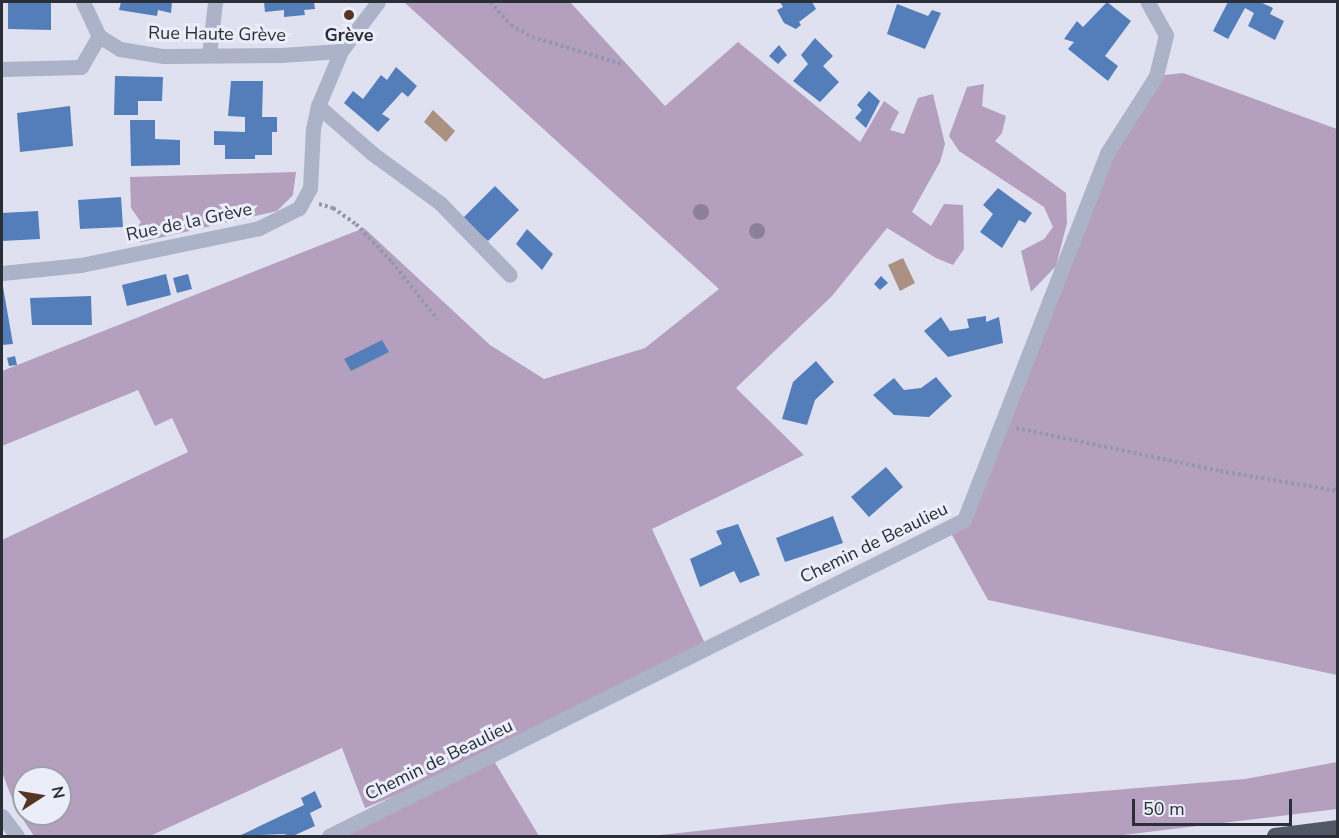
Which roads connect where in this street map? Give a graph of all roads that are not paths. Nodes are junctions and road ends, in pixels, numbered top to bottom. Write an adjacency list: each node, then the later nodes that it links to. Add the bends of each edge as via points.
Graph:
1 (83, 2): 5 (street)
2 (215, 2): 7 (street)
3 (378, 2): 6 (street)
4 (1149, 2): 15 (street, Chemin de Beaulieu, via 1166,35 1156,76 1107,153 964,520)
5 (99, 36): 7 (street, Rue Haute Grève, via 120,50 163,56); 8 (street, via 81,67)
6 (341, 51): 7 (street, Rue Haute Grève); 9 (street)
7 (209, 56)
8 (2, 69)
9 (318, 106): 10 (street, Rue de la Grève, via 310,188 299,208 259,228 81,265); 11 (street, via 373,154 440,203)
10 (2, 273)
11 (510, 275)
12 (2, 816): 14 (street)
13 (1338, 828): 16 (highway)
14 (17, 837)
15 (329, 837)
16 (1275, 837)

